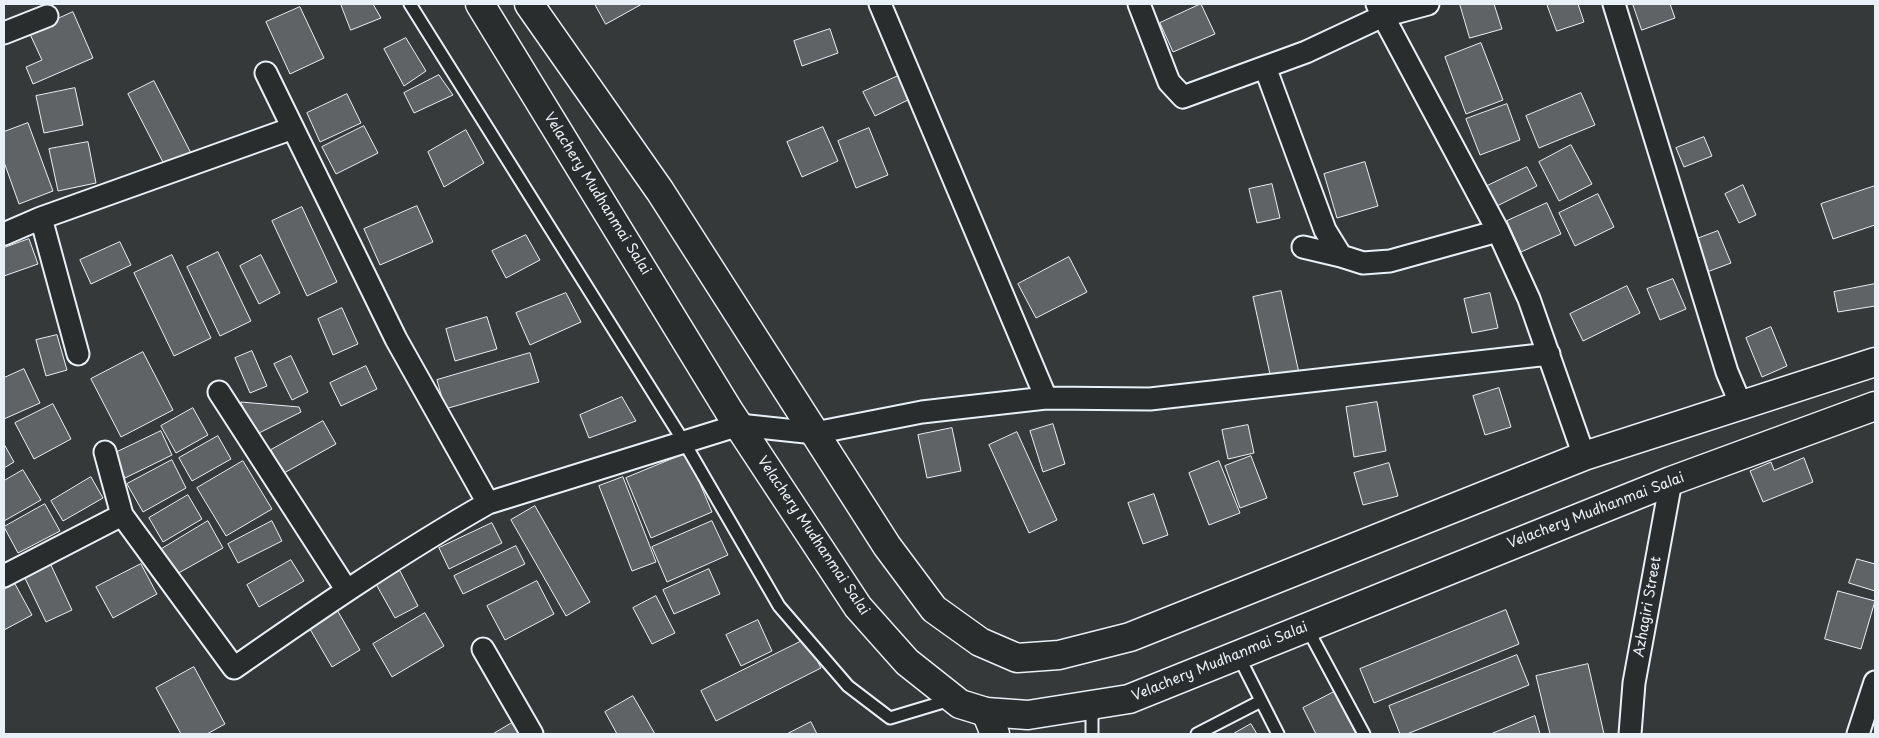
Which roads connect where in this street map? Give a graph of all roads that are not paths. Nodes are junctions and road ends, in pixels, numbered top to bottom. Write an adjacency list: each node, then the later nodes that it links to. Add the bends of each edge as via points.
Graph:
1 (410, 4): 28 (lane)
2 (480, 4): 26 (main road, Velachery Mudhanmai Salai)
3 (530, 4): 27 (main road, via 660,191)
4 (880, 4): 23 (street)
5 (1139, 4): 11 (street, via 1169,82 1183,96)
6 (1428, 4): 8 (street)
7 (1614, 4): 24 (street, via 1727,372)
8 (1380, 10): 11 (street, via 1306,52); 15 (street)
9 (47, 16): 10 (street)
10 (4, 33)
11 (1266, 67): 18 (street, via 1325,230)
12 (266, 73): 13 (street)
13 (293, 128): 14 (street); 32 (street, via 396,339)
14 (41, 218): 16 (street); 19 (street)
15 (1498, 231): 18 (street, via 1390,261 1363,263); 20 (street, via 1529,299)
16 (4, 234)
17 (1303, 248): 18 (street)
18 (1341, 256)
19 (78, 354)
20 (1549, 354): 23 (street, via 1150,399); 30 (street)
21 (1875, 362): 24 (main road)
22 (219, 392): 35 (street)
23 (1046, 398): 27 (street, via 922,412)
24 (1741, 405): 30 (main road)
25 (1875, 406): 31 (main road, Velachery Mudhanmai Salai)
26 (739, 425): 27 (street); 28 (street); 40 (main road, Velachery Mudhanmai Salai, via 858,607 908,662)
27 (815, 433): 30 (main road, via 887,546 934,609 980,642 1017,658 1059,655 1130,637)
28 (684, 442): 32 (street); 40 (lane, via 779,606 848,686 890,718)
29 (105, 452): 33 (street)
30 (1584, 456)
31 (1671, 481): 36 (main road, Velachery Mudhanmai Salai); 49 (street, Azhagiri Street, via 1634,683)
32 (488, 503): 35 (street)
33 (122, 515): 34 (street); 35 (street, via 234,668)
34 (5, 573)
35 (346, 589)
36 (1307, 628): 38 (main road, Velachery Mudhanmai Salai); 48 (lane)
37 (483, 649): 44 (street)
38 (1237, 654): 41 (lane); 42 (main road, Velachery Mudhanmai Salai, via 1128,699)
39 (1875, 682): 50 (street)
40 (954, 699): 43 (main road, Velachery Mudhanmai Salai)
41 (1261, 701): 46 (lane); 47 (lane)
42 (1098, 704): 43 (main road, Velachery Mudhanmai Salai); 45 (lane, via 1092,718)
43 (990, 723)
44 (532, 734)
45 (1092, 734)
46 (1197, 734)
47 (1278, 734)
48 (1364, 734)
49 (1630, 734)
50 (1858, 734)

